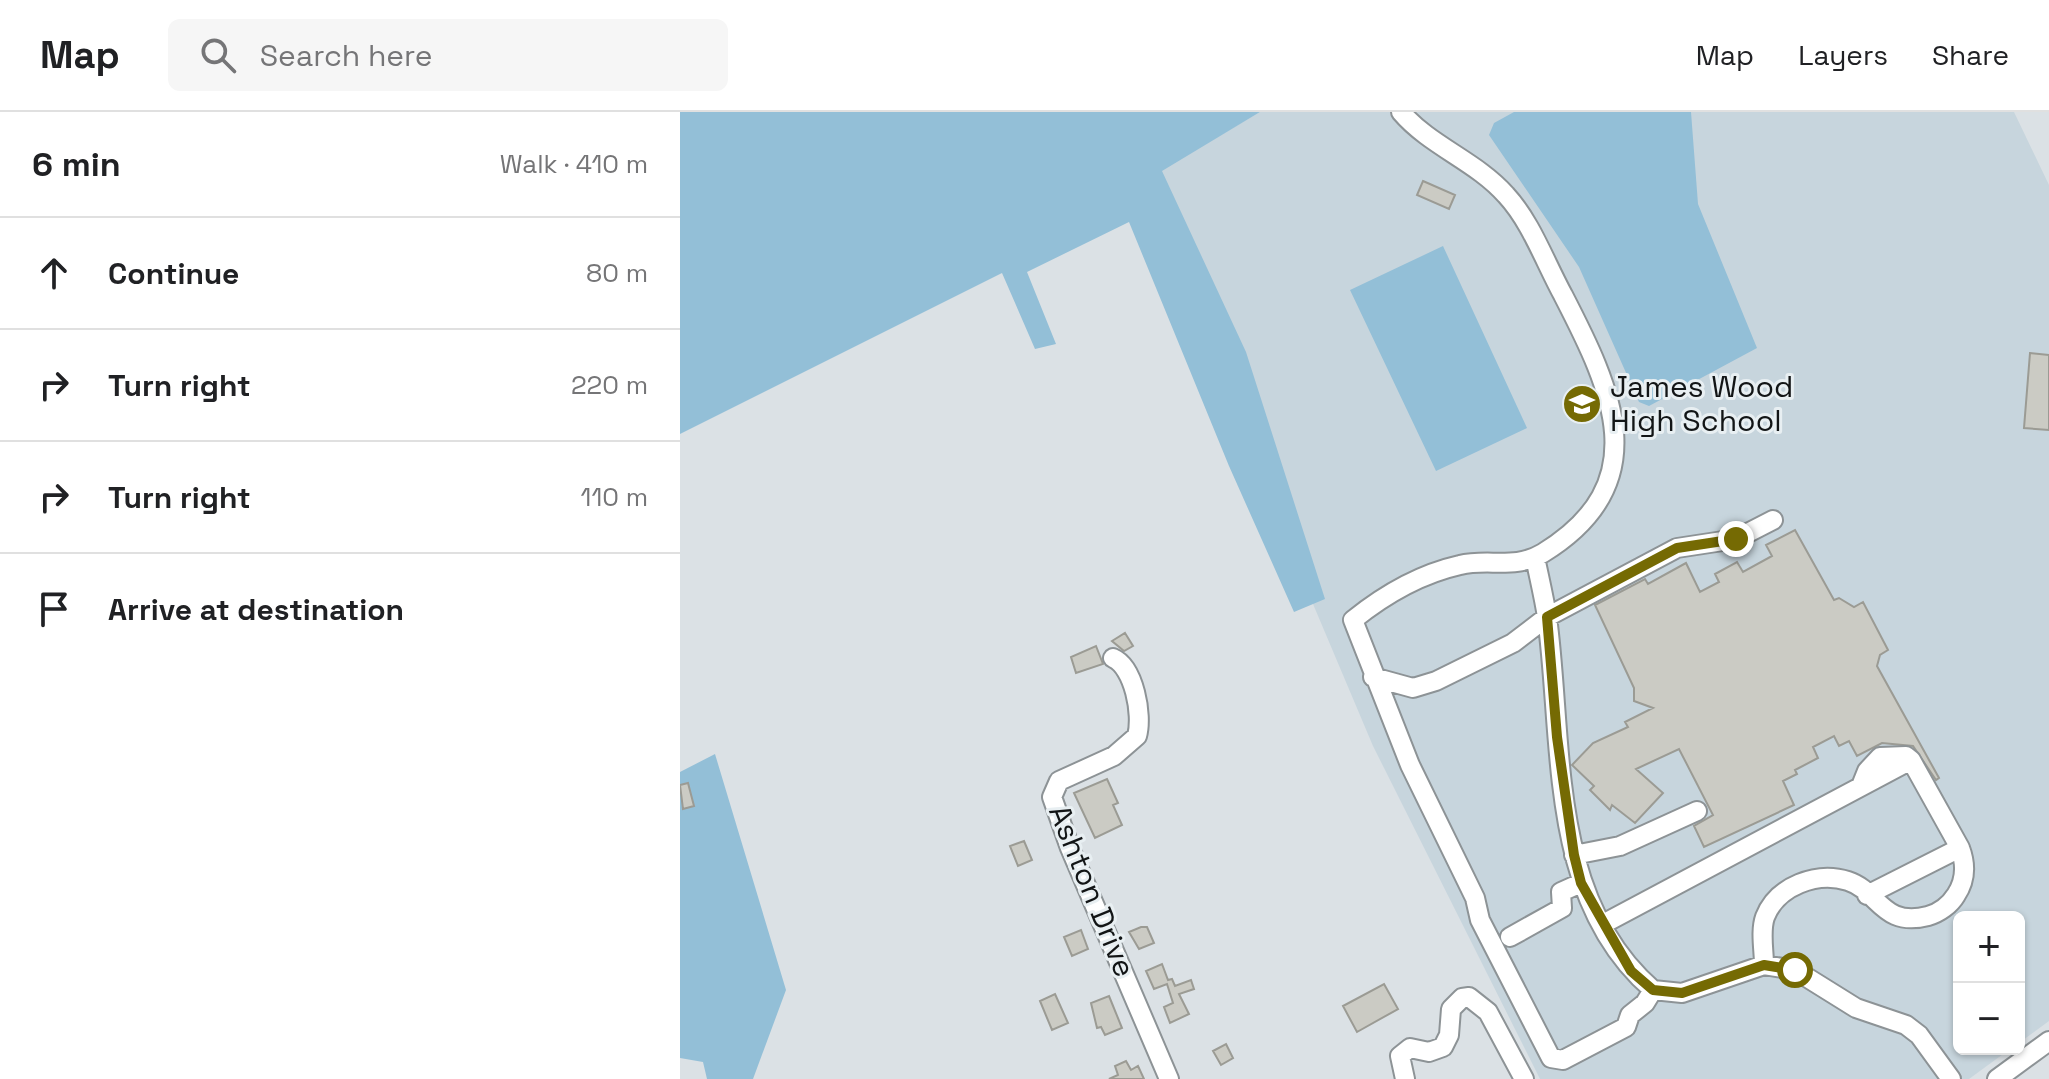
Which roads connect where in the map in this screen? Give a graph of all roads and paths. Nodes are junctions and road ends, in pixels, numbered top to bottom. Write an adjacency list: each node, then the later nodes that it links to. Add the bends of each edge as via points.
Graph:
1 (1401, 112): 3 (street, via 1489,178 1518,210 1606,384 1616,427 1609,480 1583,521)
2 (1773, 520): 4 (street, via 1736,539 1677,548)
3 (1535, 557): 4 (street); 6 (street, via 1501,565 1460,565 1386,594 1353,620)
4 (1547, 617): 6 (street, via 1513,643 1436,681 1413,688); 9 (street)
5 (1113, 658): 17 (street, Ashton Drive, via 1126,668 1139,716 1137,736 1114,756 1059,781 1052,797)
6 (1373, 677): 15 (street, via 1475,898 1480,920 1551,1058 1563,1060 1626,1027)
7 (1697, 811): 9 (street, via 1620,846)
8 (1960, 848): 11 (street); 11 (street, via 1965,861 1961,888 1933,915 1896,916); 12 (street, via 1911,760)
9 (1574, 855): 10 (street)
10 (1581, 883): 12 (street); 13 (street, via 1561,892 1562,908)
11 (1867, 895): 14 (street, via 1848,881 1834,879 1800,883 1784,892 1765,918)
12 (1603, 924): 15 (street, via 1631,971)
13 (1510, 937)
14 (1764, 965): 15 (street, via 1682,993); 20 (street, via 1809,976 1856,1008 1906,1025)
15 (1653, 990)
16 (2049, 1041): 21 (street)
17 (1169, 1079)
18 (1405, 1079): 19 (street, via 1400,1056 1410,1048 1429,1052 1443,1047 1451,1009 1469,997 1488,1012)
19 (1524, 1079)
20 (1951, 1079)
21 (1997, 1079)

